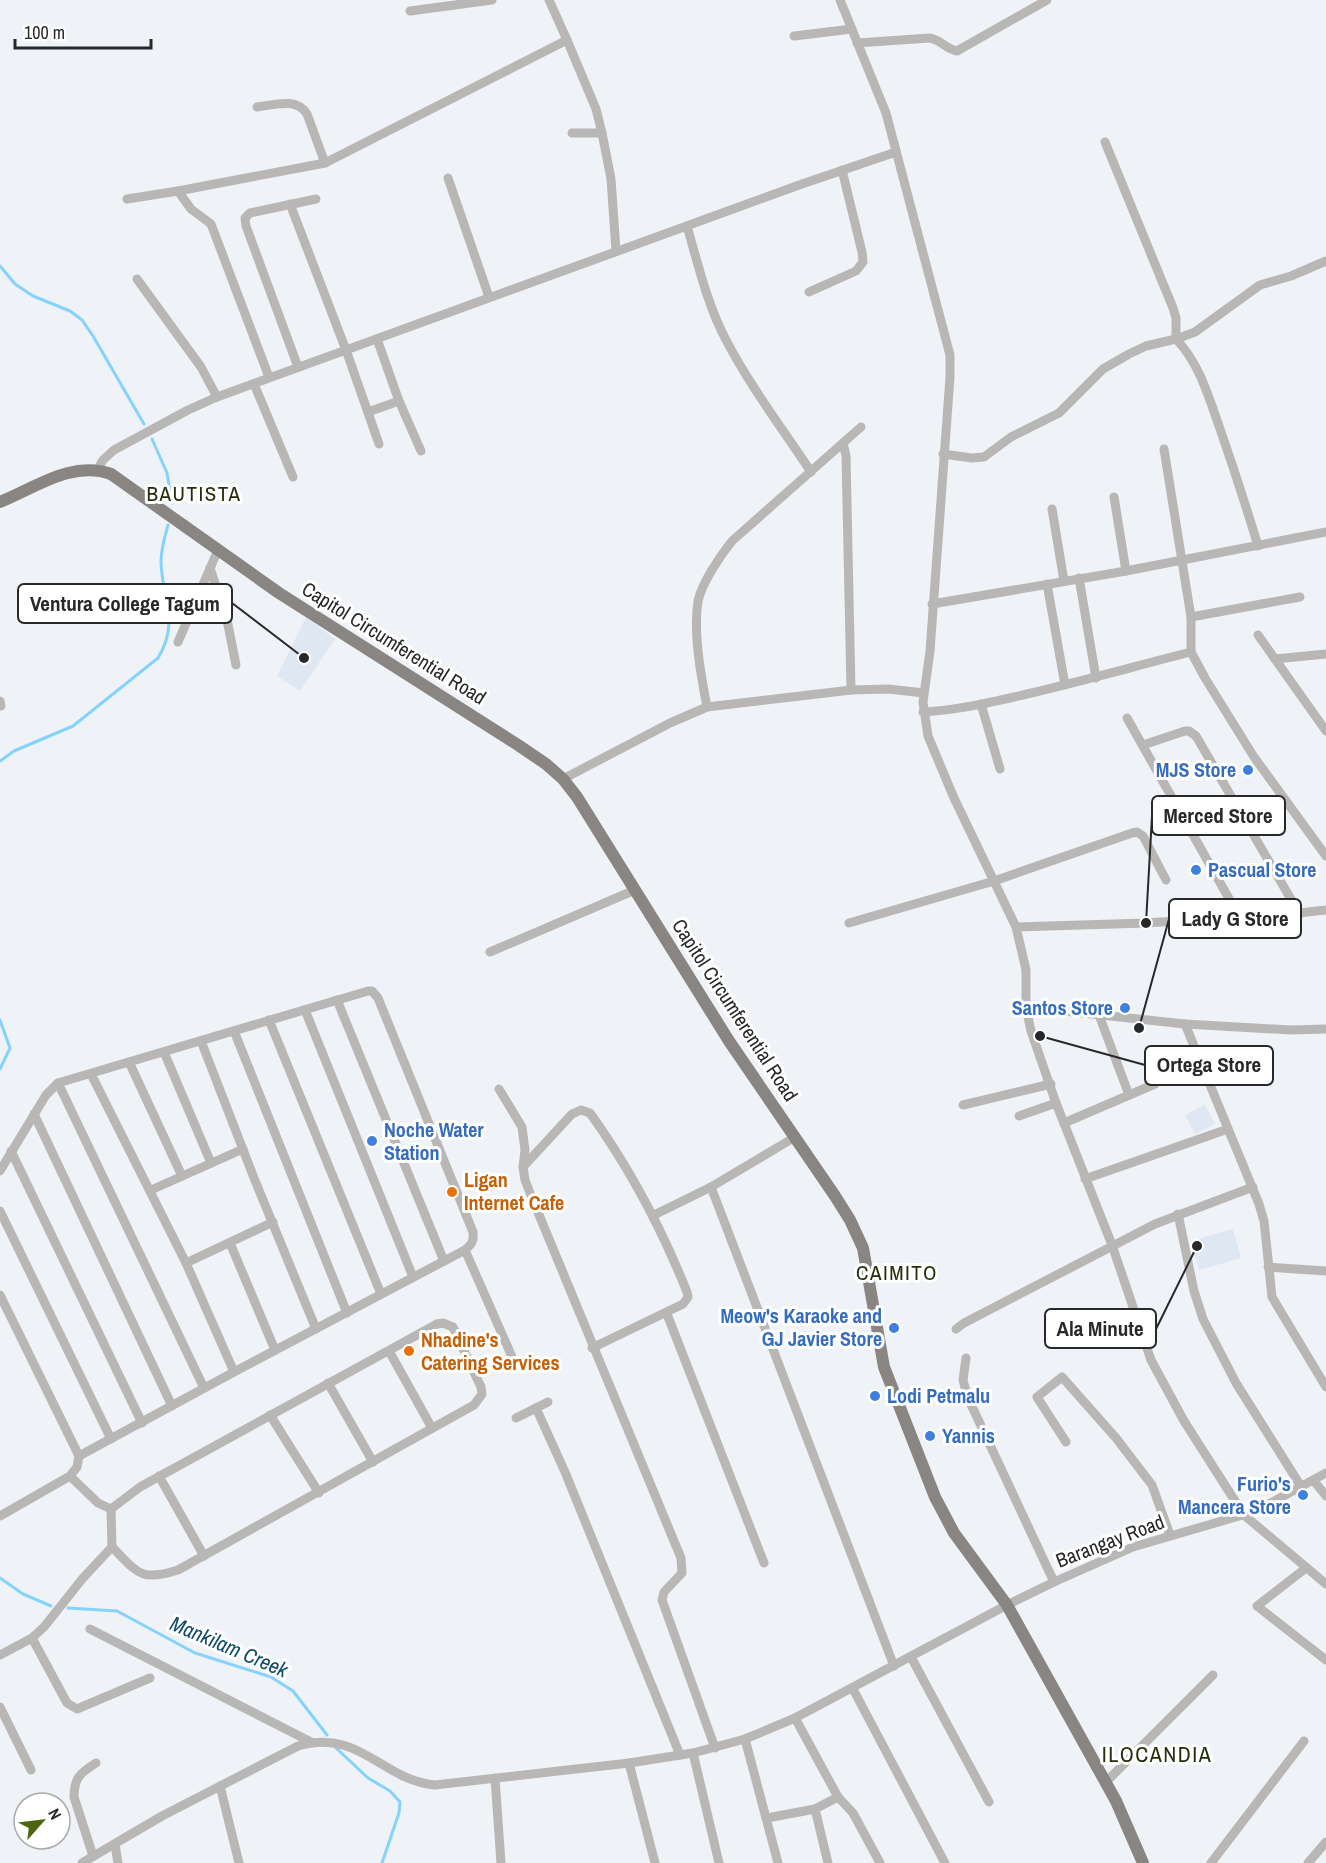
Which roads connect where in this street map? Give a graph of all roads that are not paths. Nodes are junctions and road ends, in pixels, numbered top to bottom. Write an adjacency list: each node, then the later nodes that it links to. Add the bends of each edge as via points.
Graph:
1 (492, 0): 5 (street)
2 (549, 0): 8 (street)
3 (840, 0): 6 (street)
4 (1047, 0): 9 (street, via 957,51 930,38)
5 (410, 11)
6 (852, 29): 7 (street); 9 (street)
7 (794, 36)
8 (567, 40): 12 (street); 15 (street)
9 (857, 43): 14 (street, via 886,112)
10 (257, 107): 15 (street, via 290,103 303,108)
11 (572, 133): 12 (street)
12 (602, 133): 23 (street, via 611,179)
13 (1106, 142): 29 (street, via 1173,309)
14 (896, 152): 16 (street); 42 (street, via 950,355)
15 (325, 163): 18 (street)
16 (842, 170): 22 (street); 26 (street, via 863,262 856,272)
17 (448, 178): 27 (street)
18 (178, 191): 19 (street); 32 (street, via 191,210 214,229)
19 (127, 199)
20 (316, 199): 21 (street)
21 (290, 204): 30 (street); 31 (street, via 250,213 245,222)
22 (687, 226): 23 (street); 44 (street, via 725,338)
23 (616, 251): 27 (street)
24 (1326, 261): 29 (street, via 1260,285 1208,324)
25 (136, 279): 34 (street, via 201,367)
26 (809, 292)
27 (489, 297): 28 (street)
28 (377, 339): 30 (street); 35 (street)
29 (1176, 339): 42 (street, via 1146,346 1103,369 1059,413 1011,437 984,457); 50 (street, via 1199,371 1240,483)
30 (346, 350): 31 (street); 36 (street)
31 (298, 367): 32 (street)
32 (269, 377): 33 (street)
33 (254, 384): 34 (street); 45 (street)
34 (217, 397): 43 (street, via 114,450)
35 (399, 400): 36 (street); 41 (street)
36 (368, 412): 39 (street)
37 (861, 427): 38 (street)
38 (843, 443): 44 (street); 69 (street)
39 (379, 444)
40 (1164, 449): 52 (street)
41 (421, 451)
42 (943, 454): 59 (street)
43 (97, 470): 47 (main road, Capitol Circumferential Road, via 64,474); 51 (main road, Capitol Circumferential Road, via 120,478)
44 (811, 472): 72 (street, via 732,542 702,590 698,601 699,657)
45 (293, 477)
46 (1114, 497): 54 (street)
47 (0, 502)
48 (1052, 509): 56 (street)
49 (1326, 532): 50 (street)
50 (1258, 546): 52 (street)
51 (218, 550): 53 (street); 78 (main road, Capitol Circumferential Road, via 546,764)
52 (1182, 560): 54 (street); 60 (street)
53 (210, 568): 62 (street); 66 (street)
54 (1126, 571): 55 (street)
55 (1079, 578): 56 (street); 67 (street)
56 (1064, 581): 57 (street)
57 (1047, 584): 59 (street); 68 (street)
58 (1300, 597): 60 (street)
59 (932, 604): 70 (street)
60 (1191, 617): 63 (street)
61 (1258, 635): 65 (street)
62 (178, 642)
63 (1191, 652): 67 (street); 79 (street, via 1254,757)
64 (1326, 654): 65 (street)
65 (1275, 659): 75 (street)
66 (236, 665)
67 (1096, 678): 68 (street)
68 (1065, 685): 71 (street)
69 (851, 690): 70 (street); 72 (street)
70 (924, 693): 73 (street)
71 (981, 704): 73 (street); 77 (street)
72 (707, 707): 78 (street)
73 (923, 712): 81 (street, via 932,747)
74 (1127, 718): 76 (street)
75 (1326, 731)
76 (1143, 745): 84 (street, via 1185,731 1196,736); 85 (street)
77 (1000, 769)
78 (563, 779): 82 (main road, Capitol Circumferential Road)
79 (1326, 856)
80 (1166, 880): 81 (street, via 1146,841 1137,832)
81 (994, 881): 86 (street); 87 (street)
82 (635, 890): 88 (street); 112 (main road, Capitol Circumferential Road, via 729,1041)
83 (1326, 910): 84 (street)
84 (1299, 913): 85 (street)
85 (1240, 918): 87 (street)
86 (849, 922)
87 (1016, 927): 90 (street, via 1026,970)
88 (490, 952)
89 (337, 1000): 91 (street); 129 (street, via 368,991 378,998 473,1232 472,1244); 130 (street)
90 (1026, 1007): 92 (street); 102 (street)
91 (305, 1010): 93 (street); 134 (street)
92 (1099, 1014): 94 (street); 105 (street)
93 (269, 1020): 96 (street); 135 (street)
94 (1185, 1024): 95 (street); 111 (street)
95 (1326, 1029)
96 (234, 1031): 97 (street); 137 (street)
97 (201, 1041): 98 (street); 113 (street)
98 (164, 1052): 99 (street); 115 (street)
99 (129, 1062): 100 (street); 118 (street)
100 (92, 1074): 101 (street); 122 (street)
101 (58, 1083): 108 (street); 149 (street)
102 (1051, 1084): 106 (street); 107 (street)
103 (1155, 1084): 105 (street)
104 (499, 1089): 116 (street, via 522,1127)
105 (1129, 1095): 110 (street)
106 (1056, 1102): 109 (street); 110 (street)
107 (963, 1105)
108 (34, 1114): 114 (street); 151 (street)
109 (1019, 1116)
110 (1064, 1123): 119 (street)
111 (1228, 1129): 119 (street); 121 (street)
112 (795, 1137): 120 (street); 178 (main road, Capitol Circumferential Road, via 858,1235 867,1264 884,1367 934,1497 954,1533)
113 (243, 1149): 115 (street); 126 (street)
114 (11, 1151): 117 (street); 155 (street)
115 (211, 1163): 118 (street)
116 (523, 1167): 125 (street, via 572,1114 586,1110 633,1176); 141 (street)
117 (0, 1171)
118 (182, 1176): 122 (street)
119 (1085, 1179): 128 (street)
120 (711, 1187): 125 (street); 184 (street)
121 (1253, 1187): 124 (street); 132 (street, via 1264,1221)
122 (151, 1190): 131 (street)
123 (0, 1211): 157 (street)
124 (1178, 1214): 128 (street); 165 (street, via 1203,1319 1236,1383)
125 (654, 1215): 138 (street, via 688,1297 684,1305)
126 (273, 1222): 127 (street); 139 (street)
127 (230, 1243): 131 (street); 142 (street)
128 (1112, 1245): 140 (street); 169 (street, via 1151,1360 1184,1421)
129 (465, 1250): 130 (street); 145 (street)
130 (444, 1261): 134 (street)
131 (186, 1263): 146 (street)
132 (1268, 1267): 133 (street); 148 (street, via 1272,1297)
133 (1326, 1271)
134 (413, 1277): 135 (street)
135 (381, 1294): 137 (street)
136 (0, 1295): 159 (street)
137 (347, 1313): 139 (street)
138 (667, 1314): 141 (street); 174 (street)
139 (316, 1329): 142 (street)
140 (956, 1329)
141 (592, 1348): 193 (street, via 681,1558 682,1573 664,1592 662,1600)
142 (275, 1350): 146 (street)
143 (388, 1351): 147 (street); 156 (street); 156 (street, via 443,1323 456,1332 482,1394 474,1405)
144 (966, 1358): 176 (street, via 963,1380 968,1398)
145 (513, 1359)
146 (234, 1372): 149 (street)
147 (328, 1383): 153 (street); 160 (street)
148 (1326, 1387)
149 (204, 1388): 151 (street)
150 (548, 1402): 152 (street)
151 (172, 1406): 155 (street)
152 (536, 1408): 154 (street); 195 (street)
153 (270, 1415): 163 (street); 166 (street)
154 (516, 1418)
155 (142, 1423): 157 (street)
156 (432, 1428): 160 (street)
157 (111, 1439): 159 (street)
158 (1066, 1442): 171 (street, via 1037,1397 1062,1377 1152,1485)
159 (79, 1456): 162 (street)
160 (373, 1462): 166 (street)
161 (1326, 1473): 164 (street, Barangay Road)
162 (70, 1476): 168 (street, via 98,1503); 170 (street)
163 (159, 1476): 168 (street); 173 (street)
164 (1314, 1481): 165 (street, Barangay Road); 167 (street)
165 (1302, 1488): 169 (street, Barangay Road)
166 (319, 1493): 173 (street)
167 (1326, 1496)
168 (111, 1509): 172 (street)
169 (1244, 1515): 171 (street, Barangay Road); 175 (street)
170 (0, 1516)
171 (1170, 1535): 176 (street, Barangay Road)
172 (112, 1546): 173 (street, via 137,1571 154,1577); 180 (street)
173 (204, 1556)
174 (764, 1563)
175 (1306, 1568): 177 (street); 183 (street, via 1257,1606)
176 (1054, 1582): 178 (street, Barangay Road)
177 (1326, 1584)
178 (1007, 1605): 182 (street, Barangay Road); 200 (main road, Capitol Circumferential Road)
179 (90, 1629): 192 (street)
180 (32, 1638): 181 (street); 186 (street, via 68,1703 78,1709)
181 (0, 1655)
182 (911, 1657): 184 (street, Barangay Road); 203 (street)
183 (1326, 1659)
184 (894, 1666): 187 (street, Barangay Road)
185 (1213, 1675): 200 (street)
186 (150, 1678)
187 (853, 1689): 189 (street, Barangay Road); 218 (street)
188 (0, 1707): 198 (street)
189 (795, 1718): 190 (street, Barangay Road); 202 (street)
190 (745, 1740): 193 (street, Barangay Road); 205 (street)
191 (1304, 1741): 220 (street)
192 (311, 1742): 199 (street, Barangay Road, via 342,1744 424,1784); 201 (street)
193 (715, 1748): 194 (street, Barangay Road)
194 (693, 1753): 195 (street, Barangay Road); 214 (street)
195 (680, 1755): 197 (street, Barangay Road)
196 (96, 1763): 208 (street, via 81,1772 74,1788)
197 (629, 1763): 199 (street, Barangay Road); 213 (street)
198 (31, 1770)
199 (495, 1778): 212 (street)
200 (1106, 1782): 219 (main road, Capitol Circumferential Road)
201 (220, 1786): 207 (street); 211 (street)
202 (838, 1797): 204 (street); 217 (street, via 853,1813)
203 (989, 1802)
204 (815, 1809): 205 (street); 216 (street)
205 (767, 1818): 215 (street)
206 (1326, 1842): 221 (street)
207 (115, 1844): 208 (street); 210 (street)
208 (93, 1857): 209 (street)
209 (82, 1863)
210 (118, 1863)
211 (239, 1863)
212 (501, 1863)
213 (654, 1863)
214 (719, 1863)
215 (778, 1863)
216 (828, 1863)
217 (880, 1863)
218 (945, 1863)
219 (1143, 1863)
220 (1211, 1863)
221 (1308, 1863)

